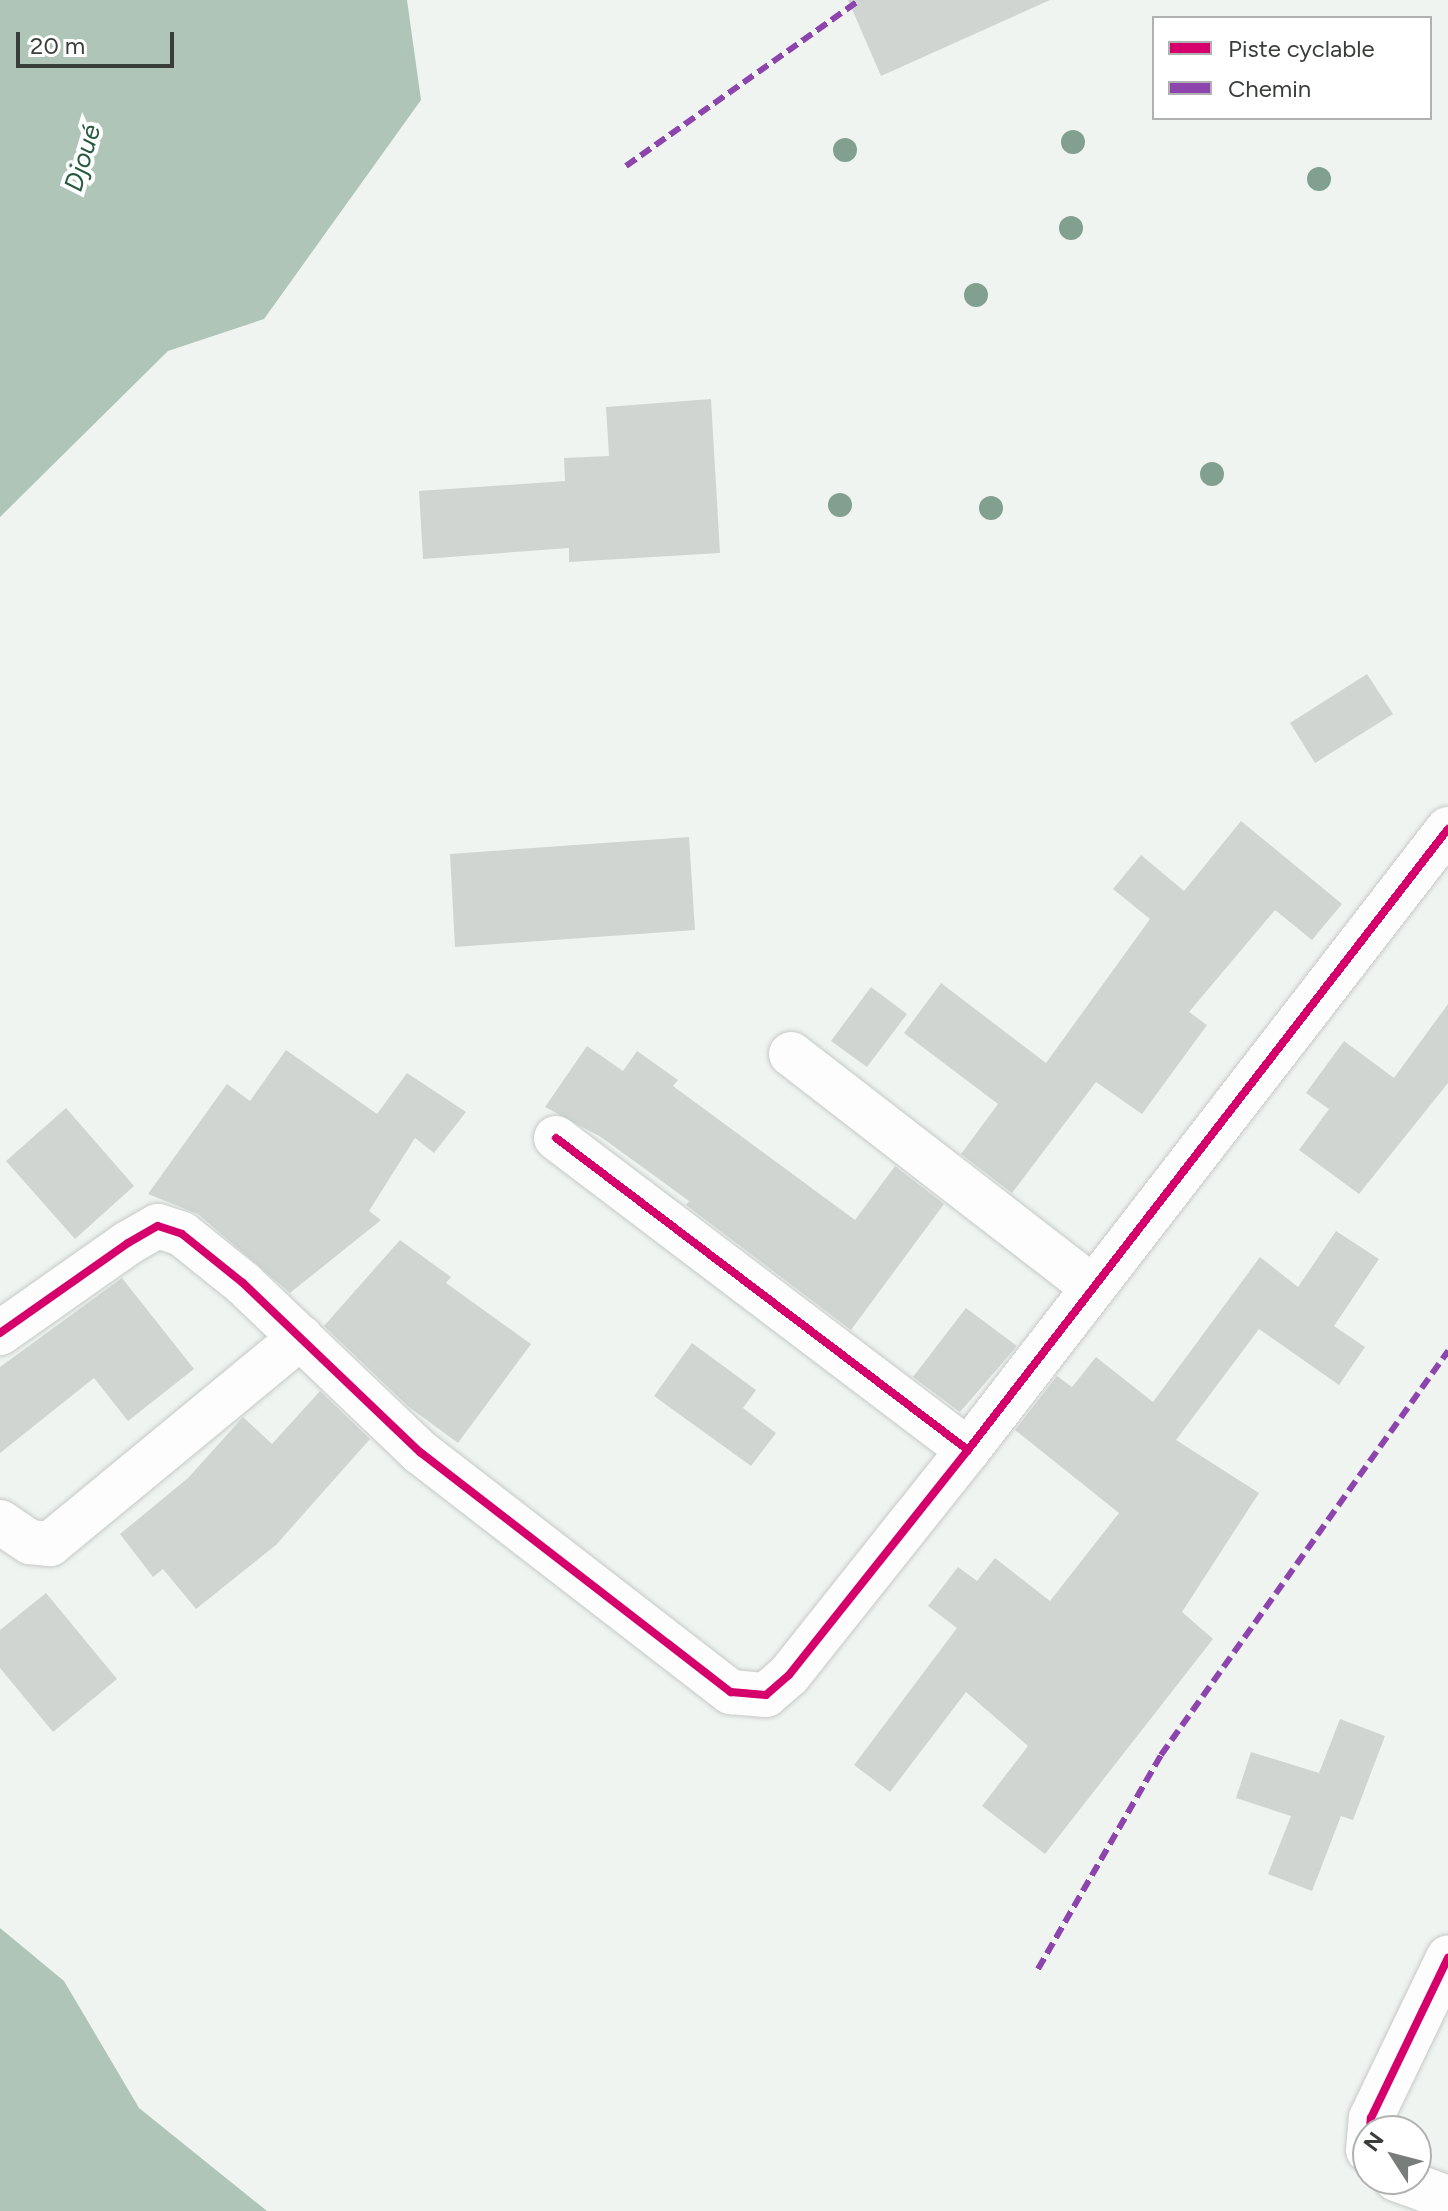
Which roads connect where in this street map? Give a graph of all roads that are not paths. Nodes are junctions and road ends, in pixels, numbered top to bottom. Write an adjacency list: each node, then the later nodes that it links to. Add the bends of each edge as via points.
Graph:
1 (1448, 829): 4 (street)
2 (791, 1054): 4 (street)
3 (556, 1138): 7 (street)
4 (1093, 1287): 7 (street)
5 (0, 1333): 6 (street, via 158,1226 182,1234)
6 (301, 1337): 7 (street, via 420,1452 731,1692 766,1695 789,1675); 8 (street, via 50,1544 30,1542)
7 (968, 1450)
8 (0, 1522)
9 (1448, 1958): 10 (street)
10 (1372, 2115)

